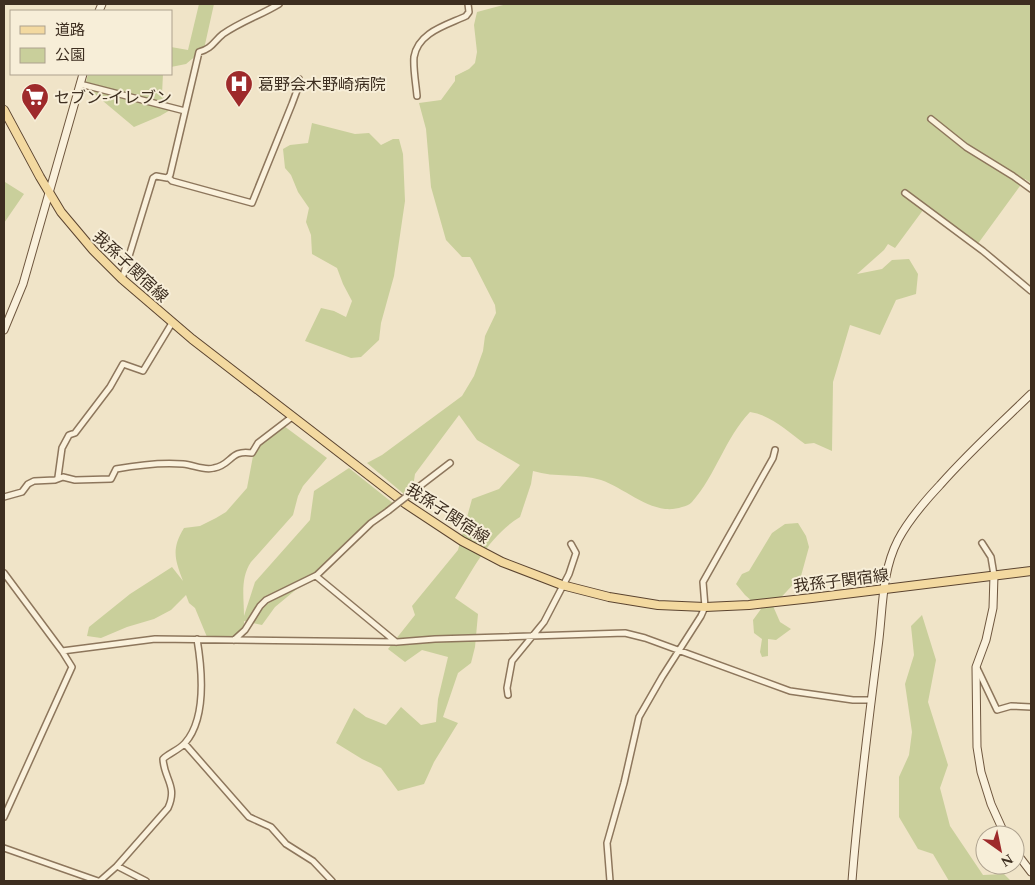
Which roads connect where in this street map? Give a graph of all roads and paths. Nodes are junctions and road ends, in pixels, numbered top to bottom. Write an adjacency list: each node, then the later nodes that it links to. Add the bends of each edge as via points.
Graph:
1 (279, 4): 8 (street, via 246,19 221,35 207,50 199,52)
2 (468, 4): 6 (street, via 466,16 427,34 416,50)
3 (83, 75): 5 (street)
4 (298, 79): 10 (street, via 292,104 252,203 172,181)
5 (80, 84): 8 (street); 13 (street)
6 (417, 96)
7 (4, 110): 13 (main road, 我孫子関宿線)
8 (185, 111): 10 (street)
9 (932, 119): 11 (street, via 966,147)
10 (168, 177): 14 (street, via 154,178)
11 (1031, 189)
12 (905, 193): 15 (street)
13 (49, 194): 14 (main road, 我孫子関宿線, via 82,239); 17 (street, via 23,284)
14 (122, 279): 16 (main road, 我孫子関宿線)
15 (1031, 291)
16 (172, 323): 19 (main road, 我孫子関宿線); 22 (street, via 143,371 123,364 76,433 68,435 62,448)
17 (4, 330)
18 (1031, 394): 31 (street, via 921,506 896,546)
19 (292, 417): 22 (street, via 258,443 252,453 239,452 216,468 141,464 116,469 111,479); 30 (main road, 我孫子関宿線, via 444,530 484,553)
20 (775, 450): 32 (street, via 703,582)
21 (450, 463): 29 (street, bridge, via 371,522)
22 (58, 477): 23 (street, via 34,481 22,492)
23 (4, 497)
24 (982, 543): 28 (street, via 991,557)
25 (571, 544): 30 (street, via 576,553)
26 (1031, 571): 28 (main road, 我孫子関宿線)
27 (4, 574): 38 (street)
28 (994, 575): 31 (main road, 我孫子関宿線); 39 (street, via 993,608)
29 (316, 576): 35 (street, via 266,600); 36 (street)
30 (562, 585): 32 (main road, 我孫子関宿線, via 631,601); 33 (street, via 544,622)
31 (883, 588): 32 (main road, 我孫子関宿線, via 778,602); 41 (street)
32 (705, 607): 37 (street)
33 (531, 637): 36 (street); 37 (street, via 625,633); 40 (street, via 512,662)
34 (197, 639): 35 (street); 38 (street, via 155,639); 43 (street, via 202,687 195,725)
35 (234, 640): 36 (street)
36 (397, 642)
37 (680, 650): 41 (street, via 790,691); 51 (street, via 639,717 607,842)
38 (62, 651): 44 (street, via 72,667)
39 (976, 667): 42 (street, via 996,710 1011,706); 45 (street, via 977,747 981,772)
40 (508, 695)
41 (871, 700): 52 (street)
42 (1031, 707)
43 (184, 744): 47 (street, via 163,759 172,786 168,808); 50 (street, via 249,817 271,827 286,844 313,861)
44 (4, 817)
45 (1000, 825)
46 (4, 848): 48 (street)
47 (116, 866): 48 (street); 49 (street)
48 (99, 881)
49 (146, 881)
50 (332, 881)
51 (610, 881)
52 (852, 881)

